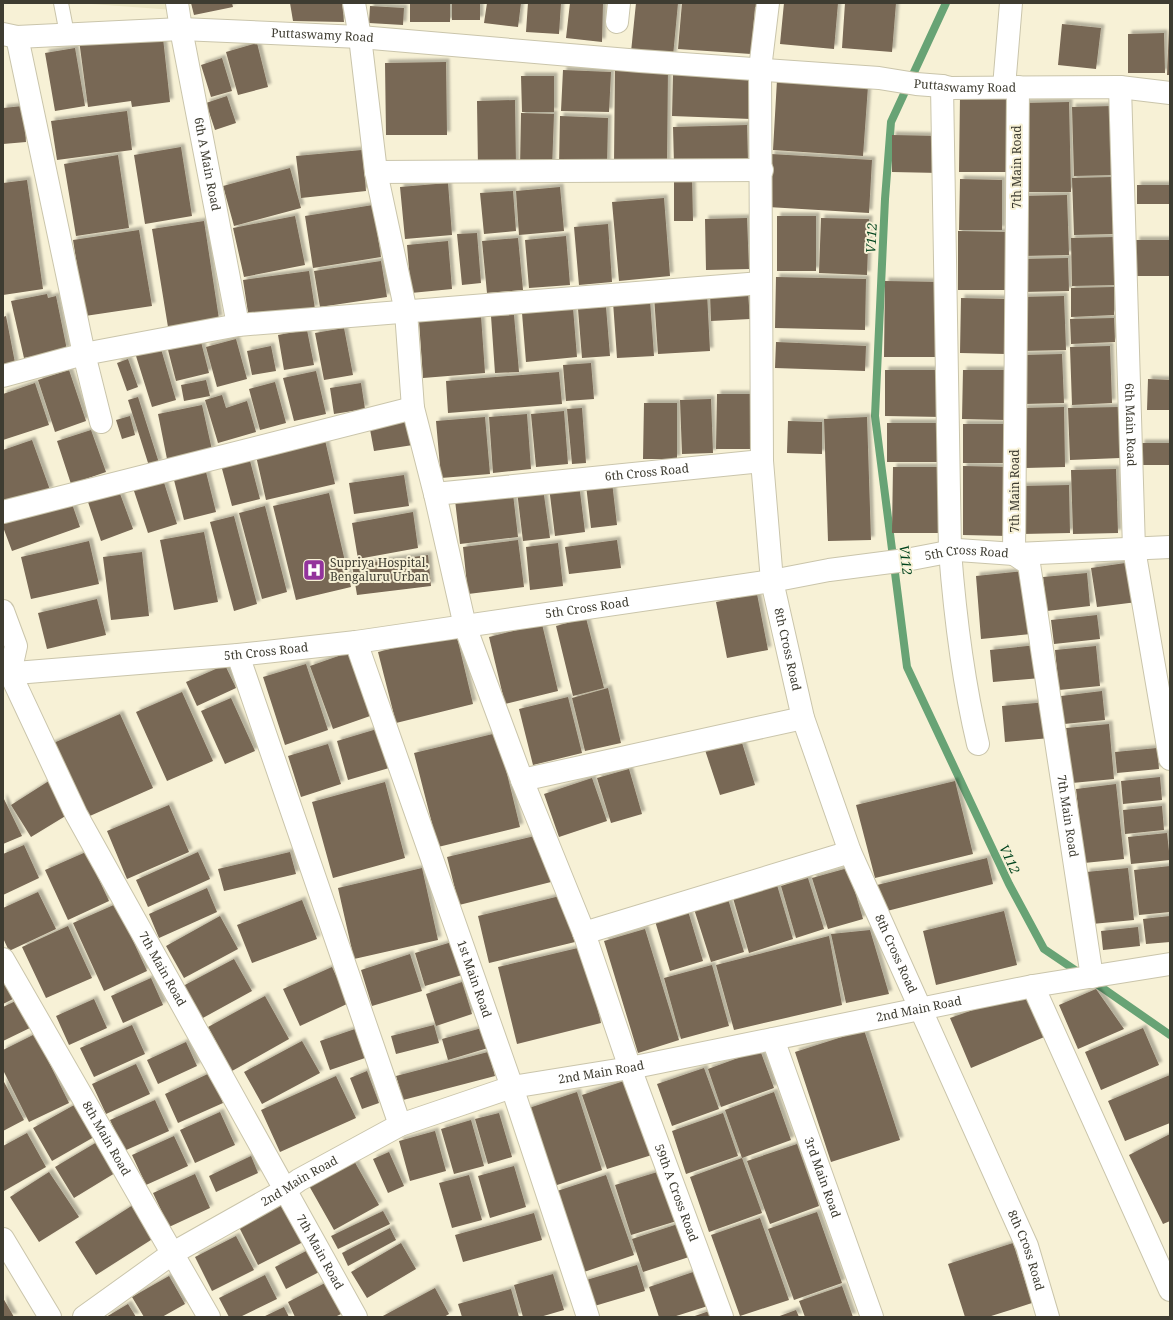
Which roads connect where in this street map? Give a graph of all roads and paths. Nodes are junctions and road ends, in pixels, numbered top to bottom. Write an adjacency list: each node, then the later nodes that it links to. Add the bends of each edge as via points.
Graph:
1 (61, 3): 7 (lane)
2 (177, 3): 6 (street, 6th A Main Road)
3 (354, 3): 9 (street, 59th A Cross Road)
4 (768, 3): 10 (street, 8th Cross Road)
5 (1011, 3): 12 (street, 7th Main Road)
6 (181, 29): 7 (street, Puttaswamy Road); 9 (street, Puttaswamy Road); 19 (street, 6th A Main Road)
7 (67, 34): 8 (street, Puttaswamy Road)
8 (10, 35): 20 (street)
9 (360, 37): 10 (street, Puttaswamy Road); 16 (street, 59th A Cross Road)
10 (760, 69): 11 (street, Puttaswamy Road, via 879,78); 15 (street, 8th Cross Road)
11 (942, 86): 12 (street, Puttaswamy Road); 29 (street)
12 (1011, 87): 13 (street, Puttaswamy Road); 30 (street, 7th Main Road)
13 (1120, 87): 14 (street, Puttaswamy Road); 28 (street, 6th Main Road)
14 (1170, 92)
15 (762, 170): 16 (street); 17 (street, 8th Cross Road)
16 (376, 172): 18 (street, 59th A Cross Road)
17 (761, 282): 18 (street); 24 (street, 8th Cross Road)
18 (406, 312): 19 (street); 22 (street, 59th A Cross Road)
19 (238, 325): 20 (street)
20 (84, 354): 21 (street); 23 (street)
21 (3, 376)
22 (414, 408): 25 (street, 59th A Cross Road); 26 (street)
23 (101, 422)
24 (762, 461): 25 (street, 6th Cross Road); 31 (street, 8th Cross Road)
25 (435, 494): 33 (street, 59th A Cross Road)
26 (3, 512)
27 (1170, 547): 28 (street, 5th Cross Road)
28 (1134, 548): 30 (street, 5th Cross Road); 39 (street, 6th Main Road)
29 (950, 551): 30 (street, 5th Cross Road); 31 (street, 5th Cross Road, via 906,560 829,570); 38 (street, via 960,647 969,707)
30 (1014, 554): 45 (street, 7th Main Road, via 1029,564)
31 (772, 582): 33 (street, 5th Cross Road); 37 (street, 8th Cross Road)
32 (3, 611): 36 (street, via 16,646)
33 (465, 626): 34 (street, 5th Cross Road); 40 (street, 59th A Cross Road)
34 (356, 642): 35 (street, 5th Cross Road); 50 (street, 1st Main Road)
35 (238, 655): 36 (street, 5th Cross Road); 51 (street)
36 (7, 674): 52 (street, 7th Main Road, via 76,814)
37 (802, 718): 40 (street); 41 (street, 8th Cross Road)
38 (978, 744)
39 (1170, 759)
40 (522, 780): 42 (street, 59th A Cross Road)
41 (850, 852): 42 (street); 47 (street, 8th Cross Road)
42 (584, 933): 49 (street, 59th A Cross Road)
43 (3, 959): 54 (street, 8th Main Road)
44 (1170, 964): 45 (street, 2nd Main Road)
45 (1092, 977): 46 (street, 2nd Main Road)
46 (1033, 986): 47 (street, 2nd Main Road); 55 (street)
47 (921, 1010): 48 (street, 2nd Main Road); 63 (street, 8th Cross Road, via 1027,1246)
48 (773, 1038): 49 (street, 2nd Main Road); 62 (street, 3rd Main Road)
49 (630, 1068): 50 (street, 2nd Main Road); 61 (street, 59th A Cross Road)
50 (512, 1086): 51 (street, 2nd Main Road); 60 (street, 1st Main Road)
51 (400, 1125): 52 (street, 2nd Main Road)
52 (285, 1190): 54 (street, 2nd Main Road); 59 (street, 7th Main Road)
53 (3, 1239): 56 (street)
54 (173, 1253): 57 (street, 2nd Main Road); 58 (street, 8th Main Road)
55 (1170, 1290)
56 (50, 1317)
57 (84, 1317)
58 (209, 1317)
59 (356, 1317)
60 (588, 1317)
61 (722, 1317)
62 (872, 1317)
63 (1048, 1317)

